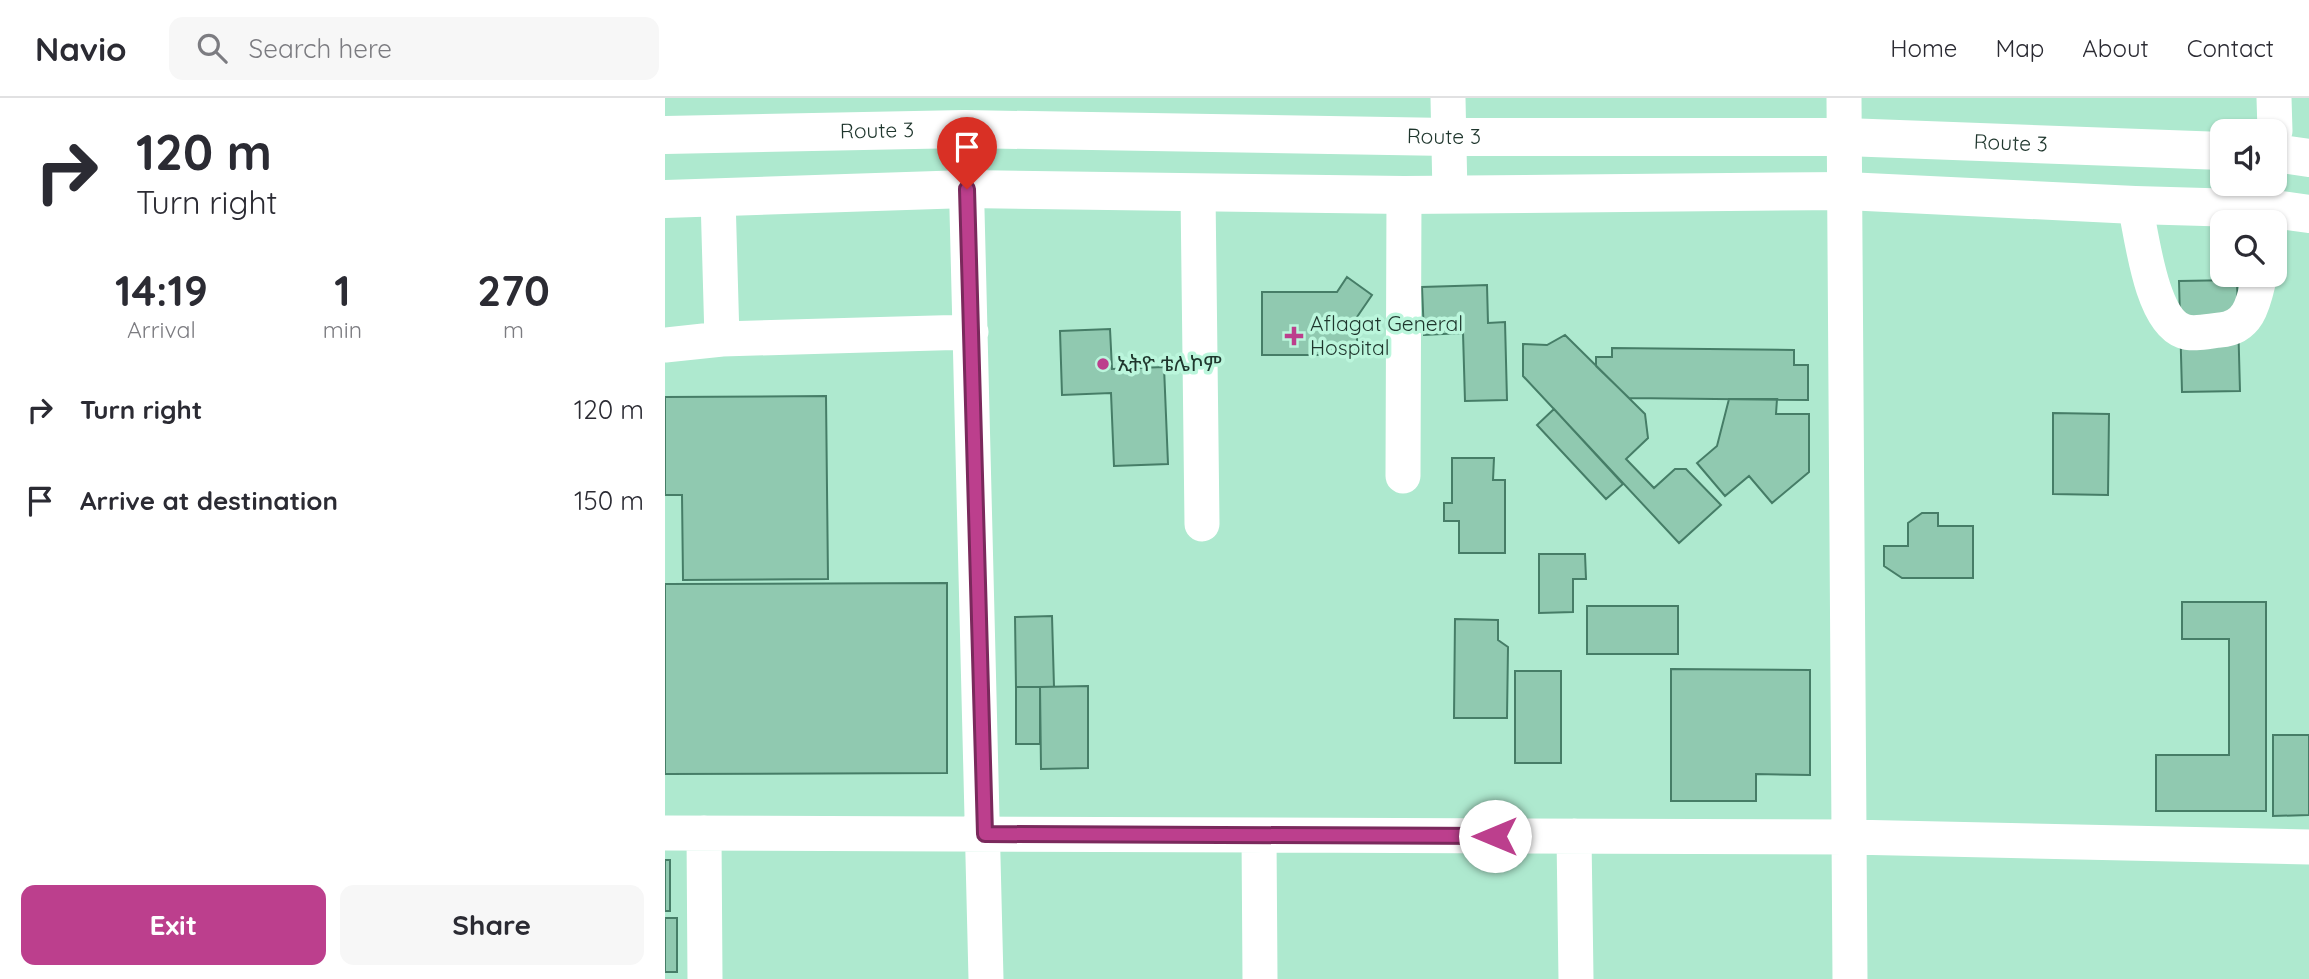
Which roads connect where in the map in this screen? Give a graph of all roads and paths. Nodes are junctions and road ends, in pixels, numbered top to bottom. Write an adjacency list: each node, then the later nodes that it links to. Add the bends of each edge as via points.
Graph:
1 (1448, 98): 7 (street)
2 (1844, 98): 8 (street)
3 (2274, 98): 4 (street)
4 (2275, 119)
5 (965, 129): 6 (main road, Route 3); 7 (main road, Route 3); 12 (street)
6 (665, 135)
7 (1448, 137): 8 (main road, Route 3); 16 (street)
8 (1845, 137): 9 (main road, Route 3); 13 (street)
9 (2210, 151)
10 (2287, 155): 11 (main road)
11 (2309, 158)
12 (967, 189): 14 (main road); 17 (main road); 22 (street)
13 (1846, 191): 16 (main road); 19 (main road); 32 (street)
14 (1198, 193): 15 (main road); 26 (street)
15 (1404, 195): 16 (main road); 25 (street)
16 (1450, 195)
17 (718, 197): 18 (main road); 23 (street)
18 (665, 199)
19 (2135, 205): 20 (main road); 21 (street, via 2158,303 2171,326 2186,333 2230,329 2247,318)
20 (2282, 207)
21 (2256, 287)
22 (971, 332): 23 (street); 29 (street)
23 (722, 339): 24 (street)
24 (665, 345)
25 (1403, 476)
26 (1202, 524)
27 (665, 833): 28 (street)
28 (704, 833): 29 (street); 35 (street)
29 (985, 834): 30 (street); 34 (street)
30 (1259, 835): 31 (street); 36 (street)
31 (1574, 836): 32 (street); 37 (street)
32 (1849, 837): 33 (street); 38 (street)
33 (2309, 847)
34 (986, 951)
35 (705, 979)
36 (1260, 979)
37 (1576, 979)
38 (1850, 979)

